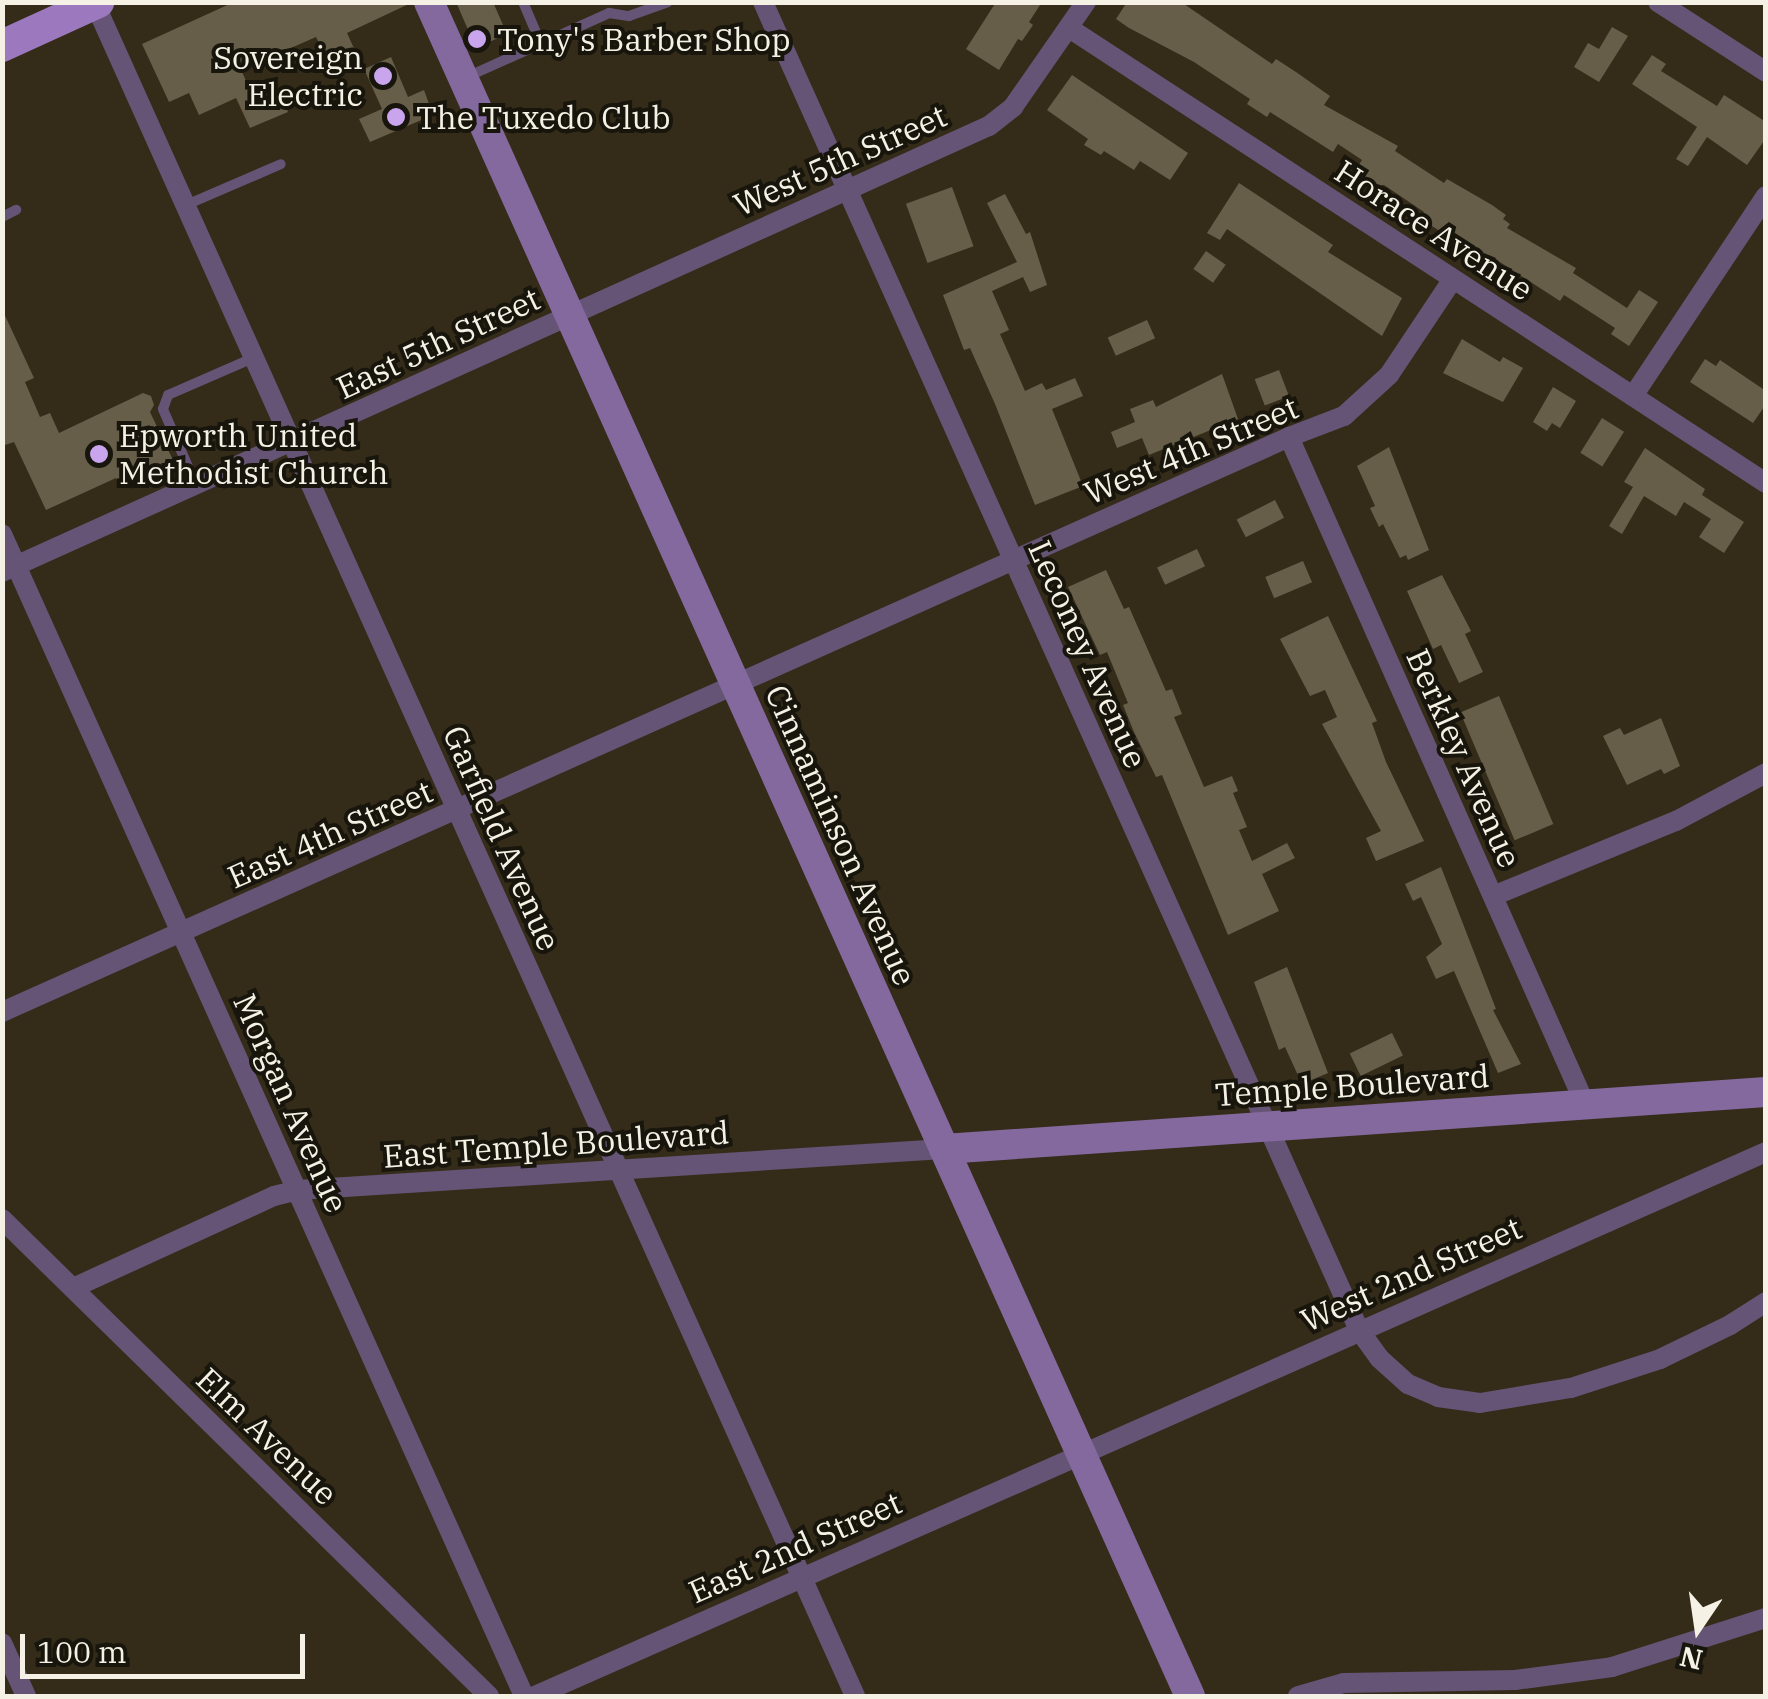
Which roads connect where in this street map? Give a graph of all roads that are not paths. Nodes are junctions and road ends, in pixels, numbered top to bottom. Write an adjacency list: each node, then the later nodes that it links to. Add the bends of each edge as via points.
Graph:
1 (429, 2): 13 (street, Cinnaminson Avenue)
2 (523, 2): 10 (lane)
3 (668, 2): 8 (lane, via 641,14)
4 (763, 2): 15 (street, Leconey Avenue)
5 (1086, 2): 9 (street, West 5th Street)
6 (96, 3): 11 (main road); 17 (street, Garfield Avenue)
7 (1673, 5): 12 (street)
8 (609, 8): 10 (lane)
9 (1069, 28): 15 (street, West 5th Street, via 997,121); 20 (street, Horace Avenue)
10 (541, 44): 13 (lane)
11 (2, 46)
12 (1766, 72)
13 (463, 78): 21 (street, Cinnaminson Avenue)
14 (281, 164): 17 (lane)
15 (847, 190): 21 (street, West 5th Street); 29 (street, Leconey Avenue)
16 (1766, 196): 23 (street)
17 (186, 205): 22 (street, Garfield Avenue)
18 (16, 210): 19 (lane)
19 (2, 217)
20 (1453, 279): 23 (street, Horace Avenue); 24 (street, West 4th Street, via 1380,385 1344,416)
21 (570, 315): 25 (street, East 5th Street); 31 (street, Cinnaminson Avenue)
22 (253, 358): 25 (street, Garfield Avenue); 27 (lane, via 168,394 163,409)
23 (1633, 396): 26 (street, Horace Avenue)
24 (1288, 437): 29 (street, West 4th Street); 34 (street, Berkley Avenue)
25 (291, 444): 27 (street, East 5th Street); 33 (street, Garfield Avenue)
26 (1766, 483)
27 (196, 486): 30 (street, East 5th Street)
28 (2, 534): 30 (street, Morgan Avenue)
29 (1014, 561): 31 (street, West 4th Street); 39 (street, Leconey Avenue)
30 (10, 569): 35 (street, Morgan Avenue)
31 (736, 686): 33 (street, East 4th Street); 40 (street, Cinnaminson Avenue)
32 (1766, 774): 34 (street, via 1676,821)
33 (457, 810): 35 (street, East 4th Street); 42 (street, Garfield Avenue)
34 (1492, 896): 38 (street, Berkley Avenue)
35 (182, 932): 36 (street, East 4th Street); 43 (street, Morgan Avenue)
36 (2, 1012)
37 (1766, 1092): 38 (street, Temple Boulevard)
38 (1585, 1104): 39 (street, Temple Boulevard)
39 (1268, 1126): 40 (street, Temple Boulevard); 47 (street, Leconey Avenue)
40 (944, 1149): 42 (street, East Temple Boulevard); 48 (street, Cinnaminson Avenue)
41 (1766, 1152): 47 (street, West 2nd Street)
42 (619, 1170): 43 (street, East Temple Boulevard); 49 (street, Garfield Avenue)
43 (298, 1190): 45 (street, East Temple Boulevard); 54 (street, Morgan Avenue)
44 (2, 1219): 45 (street, Elm Avenue)
45 (72, 1288): 53 (street, Elm Avenue)
46 (1766, 1302): 47 (street, Leconey Avenue, via 1660,1359 1571,1388 1480,1402 1438,1397 1408,1384)
47 (1358, 1330): 48 (street, West 2nd Street)
48 (1080, 1453): 49 (street, East 2nd Street); 57 (street, Cinnaminson Avenue)
49 (802, 1577): 55 (street, East 2nd Street); 56 (street, Garfield Avenue)
50 (1766, 1618): 58 (street, via 1612,1667 1516,1680 1344,1683)
51 (2, 1643): 52 (street)
52 (26, 1696)
53 (489, 1696)
54 (524, 1696)
55 (535, 1696)
56 (855, 1696)
57 (1190, 1696)
58 (1298, 1696)

